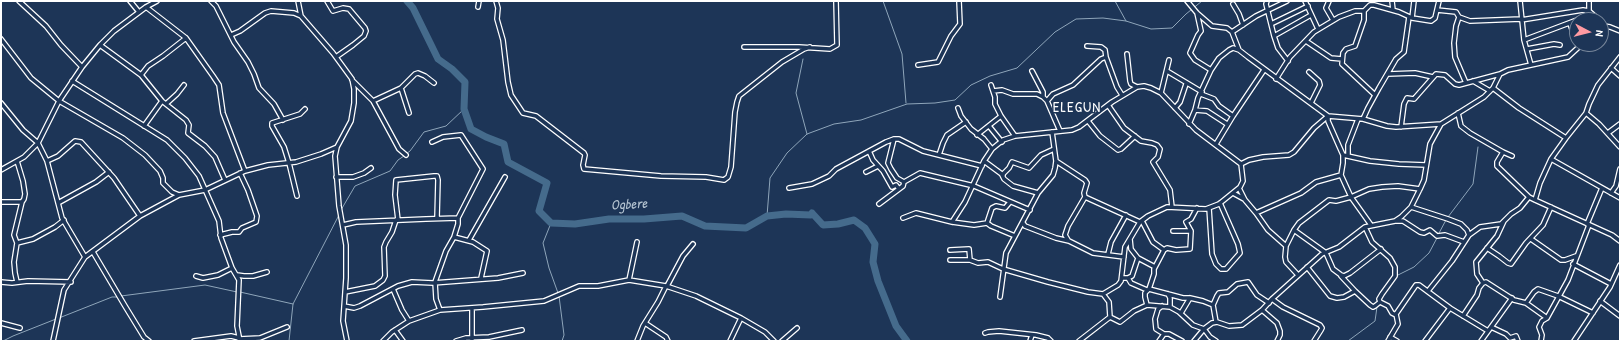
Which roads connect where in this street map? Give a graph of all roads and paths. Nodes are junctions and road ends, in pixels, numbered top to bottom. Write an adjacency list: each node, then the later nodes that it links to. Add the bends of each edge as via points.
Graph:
1 (19, 1): 70 (street, via 46,26)
2 (130, 1): 32 (street)
3 (157, 1): 25 (street)
4 (211, 1): 47 (street)
5 (298, 1): 35 (street)
6 (327, 1): 64 (street, via 333,11 349,9 366,31 364,36)
7 (479, 1): 26 (street)
8 (496, 1): 57 (street, via 511,95 523,113 536,116 584,153 584,170 724,180 732,166 735,112 740,96 782,62)
9 (836, 1): 57 (street, via 837,45 830,49)
10 (959, 1): 69 (street, via 960,24 938,62)
11 (1187, 1): 33 (street)
12 (1267, 1): 27 (street)
13 (1287, 1): 27 (street)
14 (1305, 1): 23 (street)
15 (1329, 1): 39 (street, via 1326,8)
16 (1379, 1): 24 (street)
17 (1392, 1): 28 (street)
18 (1414, 1): 36 (street)
19 (1439, 1): 29 (street)
20 (1520, 1): 38 (street)
21 (1589, 1): 31 (street)
22 (1233, 4): 42 (street)
23 (1308, 6): 34 (street); 40 (street)
24 (1379, 6): 28 (street); 30 (street, via 1370,5)
25 (146, 7): 32 (street); 49 (street)
26 (478, 7)
27 (1268, 10): 40 (street); 42 (street)
28 (1393, 10): 36 (street)
29 (1438, 10): 36 (street, via 1431,21); 37 (street, via 1456,12)
30 (1364, 11): 39 (street, via 1354,11); 65 (street, via 1364,20 1355,46 1346,49)
31 (1589, 11): 38 (street, via 1575,10)
32 (139, 12): 53 (street)
33 (1197, 13): 46 (street, via 1212,26 1227,28); 72 (street, via 1201,31 1190,53 1195,60)
34 (1312, 15): 43 (street); 48 (street)
35 (301, 16): 47 (street, via 271,11); 64 (street)
36 (1411, 17): 77 (street, via 1404,52 1396,59)
37 (1459, 17): 38 (street, via 1477,22); 87 (street, via 1454,43 1455,57)
38 (1521, 19): 51 (street)
39 (1333, 20): 43 (street)
40 (1271, 24): 48 (street)
41 (1569, 24): 51 (street)
42 (1243, 25): 46 (street)
43 (1318, 29): 52 (street)
44 (1609, 29): 45 (street)
45 (1620, 31)
46 (1232, 32): 59 (street)
47 (231, 35): 121 (street, via 254,74 259,88 274,104)
48 (1274, 36): 67 (street, via 1278,48)
49 (186, 38): 79 (street, via 148,66); 167 (street, via 219,85 223,113)
50 (1, 39): 102 (street, via 31,78)
51 (1524, 40): 58 (street)
52 (1306, 41): 65 (street, via 1331,58); 67 (street)
53 (100, 45): 70 (street); 79 (street)
54 (1560, 45): 58 (street)
55 (1087, 46): 62 (street, via 1101,47 1105,50)
56 (744, 47): 57 (street)
57 (810, 48)
58 (1527, 49): 68 (street)
59 (1239, 50): 72 (street, via 1233,48 1225,52); 73 (street)
60 (1572, 52): 68 (street, via 1568,57)
61 (1128, 54): 91 (street, via 1130,81)
62 (1106, 57): 99 (street); 104 (street, via 1073,86 1052,94)
63 (1620, 57): 71 (street)
64 (336, 58): 82 (street)
65 (1342, 59): 98 (street, via 1342,64)
66 (1169, 60): 75 (street)
67 (1288, 61): 83 (street)
68 (1531, 64): 78 (street)
69 (918, 65)
70 (82, 67): 84 (street)
71 (1611, 68): 80 (street); 115 (street, via 1598,85)
72 (1211, 70): 97 (street)
73 (1264, 70): 83 (street); 117 (street)
74 (1032, 71): 100 (street)
75 (1167, 71): 88 (street); 96 (street)
76 (1309, 72): 106 (street, via 1320,85)
77 (1388, 74): 81 (street, via 1415,73); 98 (street)
78 (1500, 74): 85 (street); 93 (street)
79 (141, 76): 103 (street)
80 (1620, 76)
81 (1433, 77): 87 (street, via 1436,74 1445,74 1455,84); 130 (street, via 1414,99 1407,98)
82 (352, 79): 101 (street); 143 (street, via 354,103 351,121)
83 (1276, 79): 106 (street)
84 (72, 81): 102 (street); 128 (street)
85 (1473, 81): 87 (street); 95 (street)
86 (434, 82): 92 (street, via 418,73)
87 (1466, 83)
88 (1186, 84): 97 (street); 110 (street, via 1180,102)
89 (184, 85): 107 (street)
90 (991, 85): 94 (street)
91 (1137, 86): 96 (street); 99 (street)
92 (401, 88): 101 (street); 113 (street)
93 (1493, 88): 95 (street); 137 (street)
94 (993, 91): 100 (street, via 1037,94); 116 (street, via 995,104)
95 (1490, 91): 114 (street, via 1477,103)
96 (1161, 93): 110 (street)
97 (1201, 93): 112 (street); 117 (street, via 1214,99)
98 (1375, 95): 120 (street)
99 (1122, 96): 108 (street)
100 (1043, 97): 104 (street)
101 (373, 100): 149 (street, via 399,149)
102 (59, 101): 141 (street); 187 (street, via 123,138 145,155 160,171 163,183)
103 (162, 101): 107 (street); 128 (street)
104 (1047, 101): 131 (street)
105 (1, 103): 141 (street)
106 (1311, 103): 118 (street)
107 (166, 104): 175 (street, via 186,120 190,136 215,157)
108 (1108, 105): 122 (street); 136 (street, via 1124,128)
109 (958, 108): 123 (street)
110 (1175, 108): 124 (street)
111 (305, 109): 121 (street, via 300,114)
112 (1195, 110): 124 (street); 125 (street, via 1207,111)
113 (409, 113)
114 (1458, 113): 126 (street); 148 (street, via 1461,126)
115 (1586, 113): 133 (street); 137 (street)
116 (1001, 116): 129 (street); 135 (street)
117 (1232, 116): 125 (street)
118 (1328, 116): 119 (street); 151 (street); 160 (street, via 1294,152)
119 (1358, 119): 120 (street); 152 (street, via 1348,145)
120 (1363, 119): 130 (street)
121 (283, 120): 159 (street, via 274,122 272,126 284,147)
122 (1088, 121): 131 (street, via 1079,127); 136 (street, via 1100,136 1118,150)
123 (966, 122): 134 (street); 150 (street, via 947,135)
124 (1189, 124): 142 (street)
125 (1228, 124): 142 (street)
126 (1441, 124): 130 (street); 161 (street, via 1430,144)
127 (1620, 124): 133 (street)
128 (144, 126): 182 (street, via 167,140 185,158 199,176)
129 (989, 126): 134 (street); 140 (street)
130 (1401, 127)
131 (1060, 131): 132 (street)
132 (1052, 132): 135 (street); 146 (street)
133 (1608, 133): 144 (street)
134 (977, 135): 145 (street)
135 (1015, 136): 140 (street)
136 (1135, 136): 202 (street, via 1141,141 1157,145 1160,149 1158,157 1152,162 1170,190)
137 (1566, 138): 154 (street)
138 (894, 139): 147 (street); 150 (street); 176 (street, via 888,163 897,178)
139 (432, 142): 211 (street, via 461,135 483,166 483,171)
140 (1002, 142): 145 (street)
141 (38, 144): 155 (street, via 31,152); 156 (street)
142 (1216, 144): 160 (street)
143 (337, 147): 159 (street); 173 (street)
144 (1620, 147)
145 (992, 149): 157 (street)
146 (1054, 149): 158 (street); 171 (street, via 1041,155 1029,168 1012,162)
147 (869, 151): 162 (street); 178 (street, via 812,184)
148 (1503, 152): 153 (street); 191 (street, via 1497,166)
149 (406, 155)
150 (939, 155): 163 (street)
151 (1343, 155): 152 (street); 172 (street)
152 (1348, 156): 161 (street, via 1384,163)
153 (1512, 156)
154 (1551, 159): 180 (street); 194 (street)
155 (17, 160): 165 (street); 196 (street, via 26,194)
156 (47, 161): 168 (street, via 78,141); 198 (street)
157 (984, 161): 163 (street); 171 (street)
158 (1056, 161): 184 (street, via 1053,175); 189 (street, via 1085,180)
159 (289, 163): 167 (street); 188 (street)
160 (1241, 164): 179 (street, via 1243,181)
161 (1426, 165): 181 (street)
162 (878, 166): 169 (street); 183 (street, via 892,187 896,185)
163 (982, 166): 177 (street)
164 (371, 168): 173 (street, via 353,177)
165 (1, 169)
166 (1620, 169): 186 (street, via 1616,186)
167 (245, 171): 170 (street)
168 (109, 172): 198 (street); 208 (street)
169 (866, 172)
170 (240, 173): 175 (street); 228 (street, via 257,216 256,222 239,232)
171 (1003, 175): 184 (street, via 1004,179 1014,186)
172 (1341, 175): 190 (street); 207 (street, via 1316,182 1301,193)
173 (336, 177): 220 (street)
174 (505, 177): 234 (street)
175 (225, 180): 182 (street)
176 (904, 182): 177 (street, via 920,173); 183 (street)
177 (974, 186): 197 (street); 217 (street)
178 (789, 188)
179 (1239, 188): 185 (street); 193 (street)
180 (1602, 188): 186 (street); 223 (street)
181 (1420, 189): 190 (street, via 1382,187 1369,189); 201 (street)
182 (205, 190): 187 (street); 228 (street, via 219,221)
183 (899, 190): 200 (street)
184 (1038, 193): 206 (street)
185 (1233, 193): 193 (street); 199 (street)
186 (1611, 193): 192 (street)
187 (179, 195): 208 (street)
188 (297, 196)
189 (1085, 197): 209 (street); 235 (street, via 1068,226 1065,235)
190 (1351, 197): 221 (street); 225 (street, via 1329,200 1299,223)
191 (1529, 197): 194 (street); 216 (street)
192 (1620, 198)
193 (1245, 200): 207 (street)
194 (1535, 200): 203 (street)
195 (1, 202): 196 (street)
196 (22, 202): 239 (street, via 14,235)
197 (1010, 202): 206 (street); 219 (street, via 1005,208 992,208)
198 (58, 203): 213 (street)
199 (1220, 203): 205 (street); 205 (street, via 1240,253 1226,269 1221,269 1216,264 1212,254)
200 (879, 204)
201 (1411, 206): 215 (street); 229 (street, via 1461,224)
202 (1172, 207): 204 (street); 218 (street, via 1167,207)
203 (1551, 207): 223 (street); 233 (street, via 1543,226)
204 (1197, 208): 205 (street); 227 (street, via 1191,219 1186,222)
205 (1209, 208)
206 (1030, 210): 222 (street)
207 (1256, 213): 241 (street, via 1268,230)
208 (140, 216): 246 (street)
209 (1126, 216): 218 (street); 248 (street, via 1111,242)
210 (437, 218): 211 (street); 214 (street); 214 (street, via 438,180 437,176 434,176 396,180)
211 (458, 218): 231 (street)
212 (903, 218): 217 (street, via 916,213)
213 (64, 220): 239 (street, via 33,238); 250 (street)
214 (397, 220): 220 (street); 282 (street, via 384,247 383,280 375,286)
215 (1395, 221): 221 (street); 238 (street, via 1403,221 1420,232 1430,230 1437,236 1445,235)
216 (1504, 221): 229 (street, via 1501,224 1480,227); 242 (street, via 1497,236)
217 (952, 222): 219 (street, via 974,225)
218 (1141, 222): 232 (street); 245 (street, via 1153,242)
219 (987, 223): 230 (street)
220 (343, 224): 282 (street, via 346,245)
221 (1371, 224): 224 (street)
222 (1024, 225): 230 (street); 235 (street)
223 (1588, 225): 236 (street); 249 (street)
224 (1365, 227): 243 (street, via 1372,242); 247 (street, via 1348,241)
225 (1294, 230): 241 (street); 247 (street)
226 (1173, 231): 227 (street)
227 (1191, 231): 245 (street, via 1190,249)
228 (220, 235): 259 (street)
229 (1469, 235): 238 (street)
230 (1015, 236): 260 (street, via 1006,253)
231 (454, 237): 234 (street); 274 (street)
232 (1130, 238): 251 (street, via 1125,247); 252 (street, via 1130,246)
233 (1531, 239): 242 (street, via 1511,264); 249 (street, via 1560,260)
234 (469, 240): 267 (street, via 487,251)
235 (1069, 241): 248 (street, via 1093,253)
236 (1620, 241)
237 (637, 242): 270 (street)
238 (1464, 242): 281 (street)
239 (18, 243): 272 (street, via 14,262)
240 (693, 244): 277 (street)
241 (1286, 246): 264 (street, via 1286,262)
242 (1487, 248): 275 (street, via 1476,262 1477,274)
243 (1382, 249): 265 (street, via 1350,273); 290 (street, via 1390,258 1395,276 1382,294)
244 (950, 250): 254 (street, via 969,249)
245 (1164, 250): 257 (street)
246 (93, 252): 250 (street); 329 (street, via 144,337)
247 (1326, 253): 258 (street); 265 (street, via 1333,269)
248 (1108, 254): 251 (street)
249 (1576, 256): 255 (street)
250 (85, 257): 273 (street)
251 (1124, 257): 268 (street)
252 (1138, 258): 257 (street); 269 (street, via 1132,276)
253 (950, 260): 254 (street)
254 (970, 260): 260 (street, via 978,263 988,262)
255 (1573, 264): 276 (street); 286 (street, via 1568,280)
256 (1620, 265): 276 (street)
257 (1155, 267): 279 (street)
258 (1307, 267): 264 (street); 280 (street, via 1330,296 1344,297)
259 (232, 268): 263 (street); 266 (street, via 218,275 203,278)
260 (1003, 269): 283 (street); 285 (street)
261 (266, 272): 263 (street, via 253,276)
262 (523, 273): 267 (street, via 498,278)
263 (237, 275): 325 (street)
264 (1298, 275): 289 (street)
265 (1341, 275): 280 (street)
266 (196, 276)
267 (481, 278): 274 (street)
268 (1122, 278): 269 (street); 283 (street, via 1118,285)
269 (1128, 278): 279 (street)
270 (629, 280): 277 (street); 298 (street, via 598,286 580,286 544,301)
271 (1, 282): 272 (street)
272 (17, 282): 273 (street)
273 (71, 282): 328 (street, via 64,290)
274 (435, 282): 278 (street, via 412,282); 300 (street, via 436,299)
275 (1483, 283): 288 (street, via 1486,282); 305 (street)
276 (1611, 284): 291 (street)
277 (666, 286): 308 (street, via 702,298); 313 (street)
278 (393, 289): 295 (street, via 360,306); 310 (street)
279 (1148, 290): 284 (street); 293 (street, via 1144,297)
280 (1355, 291): 290 (street, via 1373,307)
281 (1428, 291): 299 (street); 304 (street, via 1416,285)
282 (345, 292): 295 (street)
283 (1103, 294): 307 (street, via 1109,302)
284 (1168, 294): 287 (street); 297 (street)
285 (1000, 296)
286 (1558, 296): 292 (street, via 1538,289); 303 (street); 309 (street)
287 (1190, 298): 294 (street); 302 (street)
288 (1512, 298): 292 (street); 315 (street)
289 (1271, 301): 294 (street, via 1256,295 1250,284 1242,283 1228,292 1219,293); 301 (street); 348 (street, via 1320,325 1322,328)
290 (1380, 302): 304 (street)
291 (1600, 302): 303 (street); 306 (street)
292 (1526, 303): 309 (street)
293 (1148, 305): 296 (street); 307 (street, via 1134,311 1120,322)
294 (1213, 305): 311 (street)
295 (344, 306): 331 (street, via 343,321)
296 (1163, 306): 297 (street); 323 (street, via 1158,310 1155,325 1157,331)
297 (1170, 307): 302 (street)
298 (472, 308): 300 (street); 327 (street)
299 (1450, 308): 305 (street); 350 (street)
300 (440, 310): 310 (street)
301 (1262, 310): 311 (street, via 1238,326); 347 (street, via 1277,323 1280,330)
302 (1181, 313): 320 (street, via 1193,325)
303 (1593, 313): 354 (street)
304 (1396, 315): 326 (street, via 1398,324)
305 (1463, 316): 321 (street)
306 (1620, 316)
307 (1110, 317): 342 (street)
308 (741, 318): 337 (street); 338 (street, via 765,332)
309 (1547, 318): 353 (street, via 1542,321 1540,327)
310 (409, 322): 318 (street)
311 (1216, 322): 320 (street)
312 (1, 323): 316 (street)
313 (645, 323): 335 (street); 336 (street)
314 (287, 327): 325 (street, via 260,338)
315 (1491, 327): 321 (street); 352 (street, via 1510,338 1516,336)
316 (20, 328)
317 (797, 328): 339 (street)
318 (395, 330): 332 (street); 333 (street)
319 (522, 330): 327 (street)
320 (1204, 330): 345 (street); 346 (street)
321 (1488, 331): 351 (street)
322 (985, 333): 324 (street, via 999,331)
323 (1164, 334): 343 (street); 344 (street)
324 (1032, 335): 340 (street); 341 (street)
325 (239, 339): 330 (street, via 231,336)
326 (1389, 339): 349 (street)
327 (472, 340): 334 (street)
328 (53, 341)
329 (149, 341)
330 (194, 341)
331 (347, 341)
332 (383, 341)
333 (403, 341)
334 (456, 341)
335 (637, 341)
336 (668, 341)
337 (730, 341)
338 (774, 341)
339 (782, 341)
340 (1030, 341)
341 (1051, 341)
342 (1079, 341)
343 (1159, 341)
344 (1182, 341)
345 (1194, 341)
346 (1216, 341)
347 (1277, 341)
348 (1314, 341)
349 (1397, 341)
350 (1425, 341)
351 (1481, 341)
352 (1518, 341)
353 (1541, 341)
354 (1574, 341)

